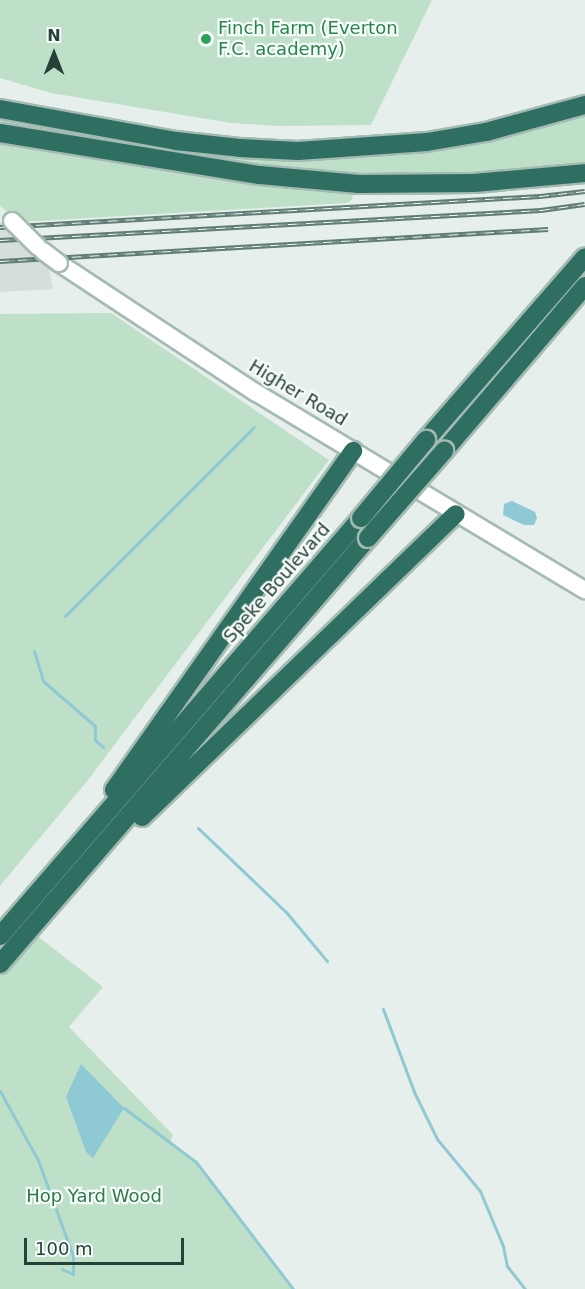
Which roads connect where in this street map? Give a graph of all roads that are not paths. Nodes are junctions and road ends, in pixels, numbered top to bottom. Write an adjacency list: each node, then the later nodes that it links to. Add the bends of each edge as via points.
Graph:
1 (585, 105): 2 (highway, via 437,141 298,151 176,141)
2 (0, 109)
3 (0, 133): 4 (highway, via 260,175 359,184 474,183)
4 (585, 173)
5 (6, 218): 8 (street, Higher Road, bridge, via 59,263 255,392)
6 (585, 257): 11 (highway, Speke Boulevard, bridge)
7 (585, 286): 12 (highway, bridge)
8 (353, 451): 9 (street, Higher Road); 11 (highway)
9 (456, 514): 10 (street, Higher Road); 12 (highway)
10 (585, 590)
11 (62, 866): 13 (highway, Speke Boulevard)
12 (65, 892): 14 (highway)
13 (4, 931)
14 (0, 964)

